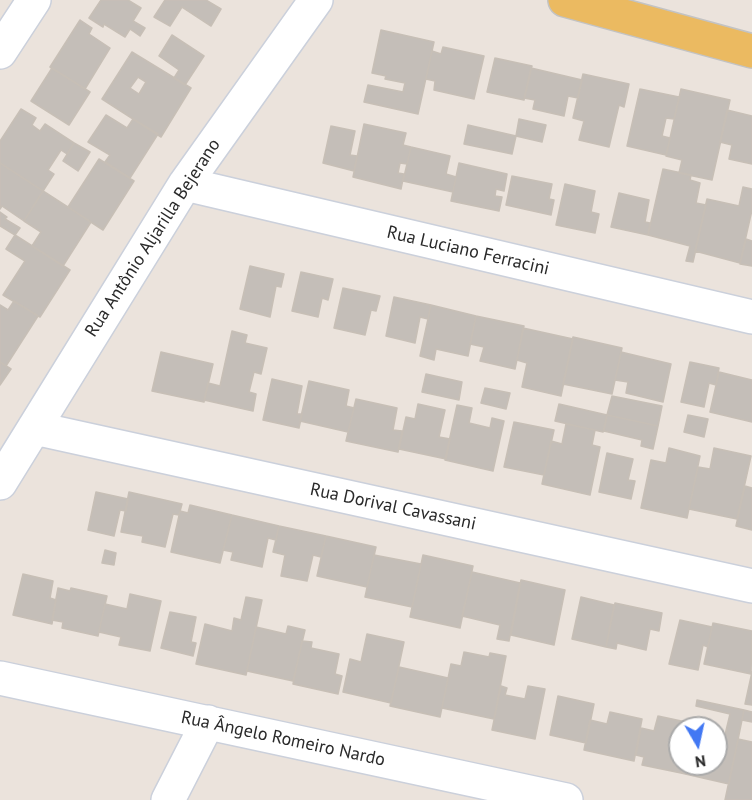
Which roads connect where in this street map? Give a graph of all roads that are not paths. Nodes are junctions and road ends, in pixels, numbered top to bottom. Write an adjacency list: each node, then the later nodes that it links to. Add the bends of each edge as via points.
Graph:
1 (34, 0): 5 (street)
2 (316, 0): 6 (street, Rua Antônio Aljarilla Bejerano)
3 (565, 0): 4 (main road)
4 (752, 51)
5 (0, 52)
6 (184, 184): 7 (street, Rua Luciano Ferracini); 8 (street, Rua Antônio Aljarilla Bejerano)
7 (752, 317)
8 (34, 428): 9 (street, Rua Antônio Aljarilla Bejerano); 10 (street, Rua Dorival Cavassani)
9 (0, 483)
10 (752, 586)
11 (0, 678): 12 (street, Rua Ângelo Romeiro Nardo)
12 (208, 722): 13 (street); 14 (street, Rua Ângelo Romeiro Nardo)
13 (168, 800)
14 (566, 800)

